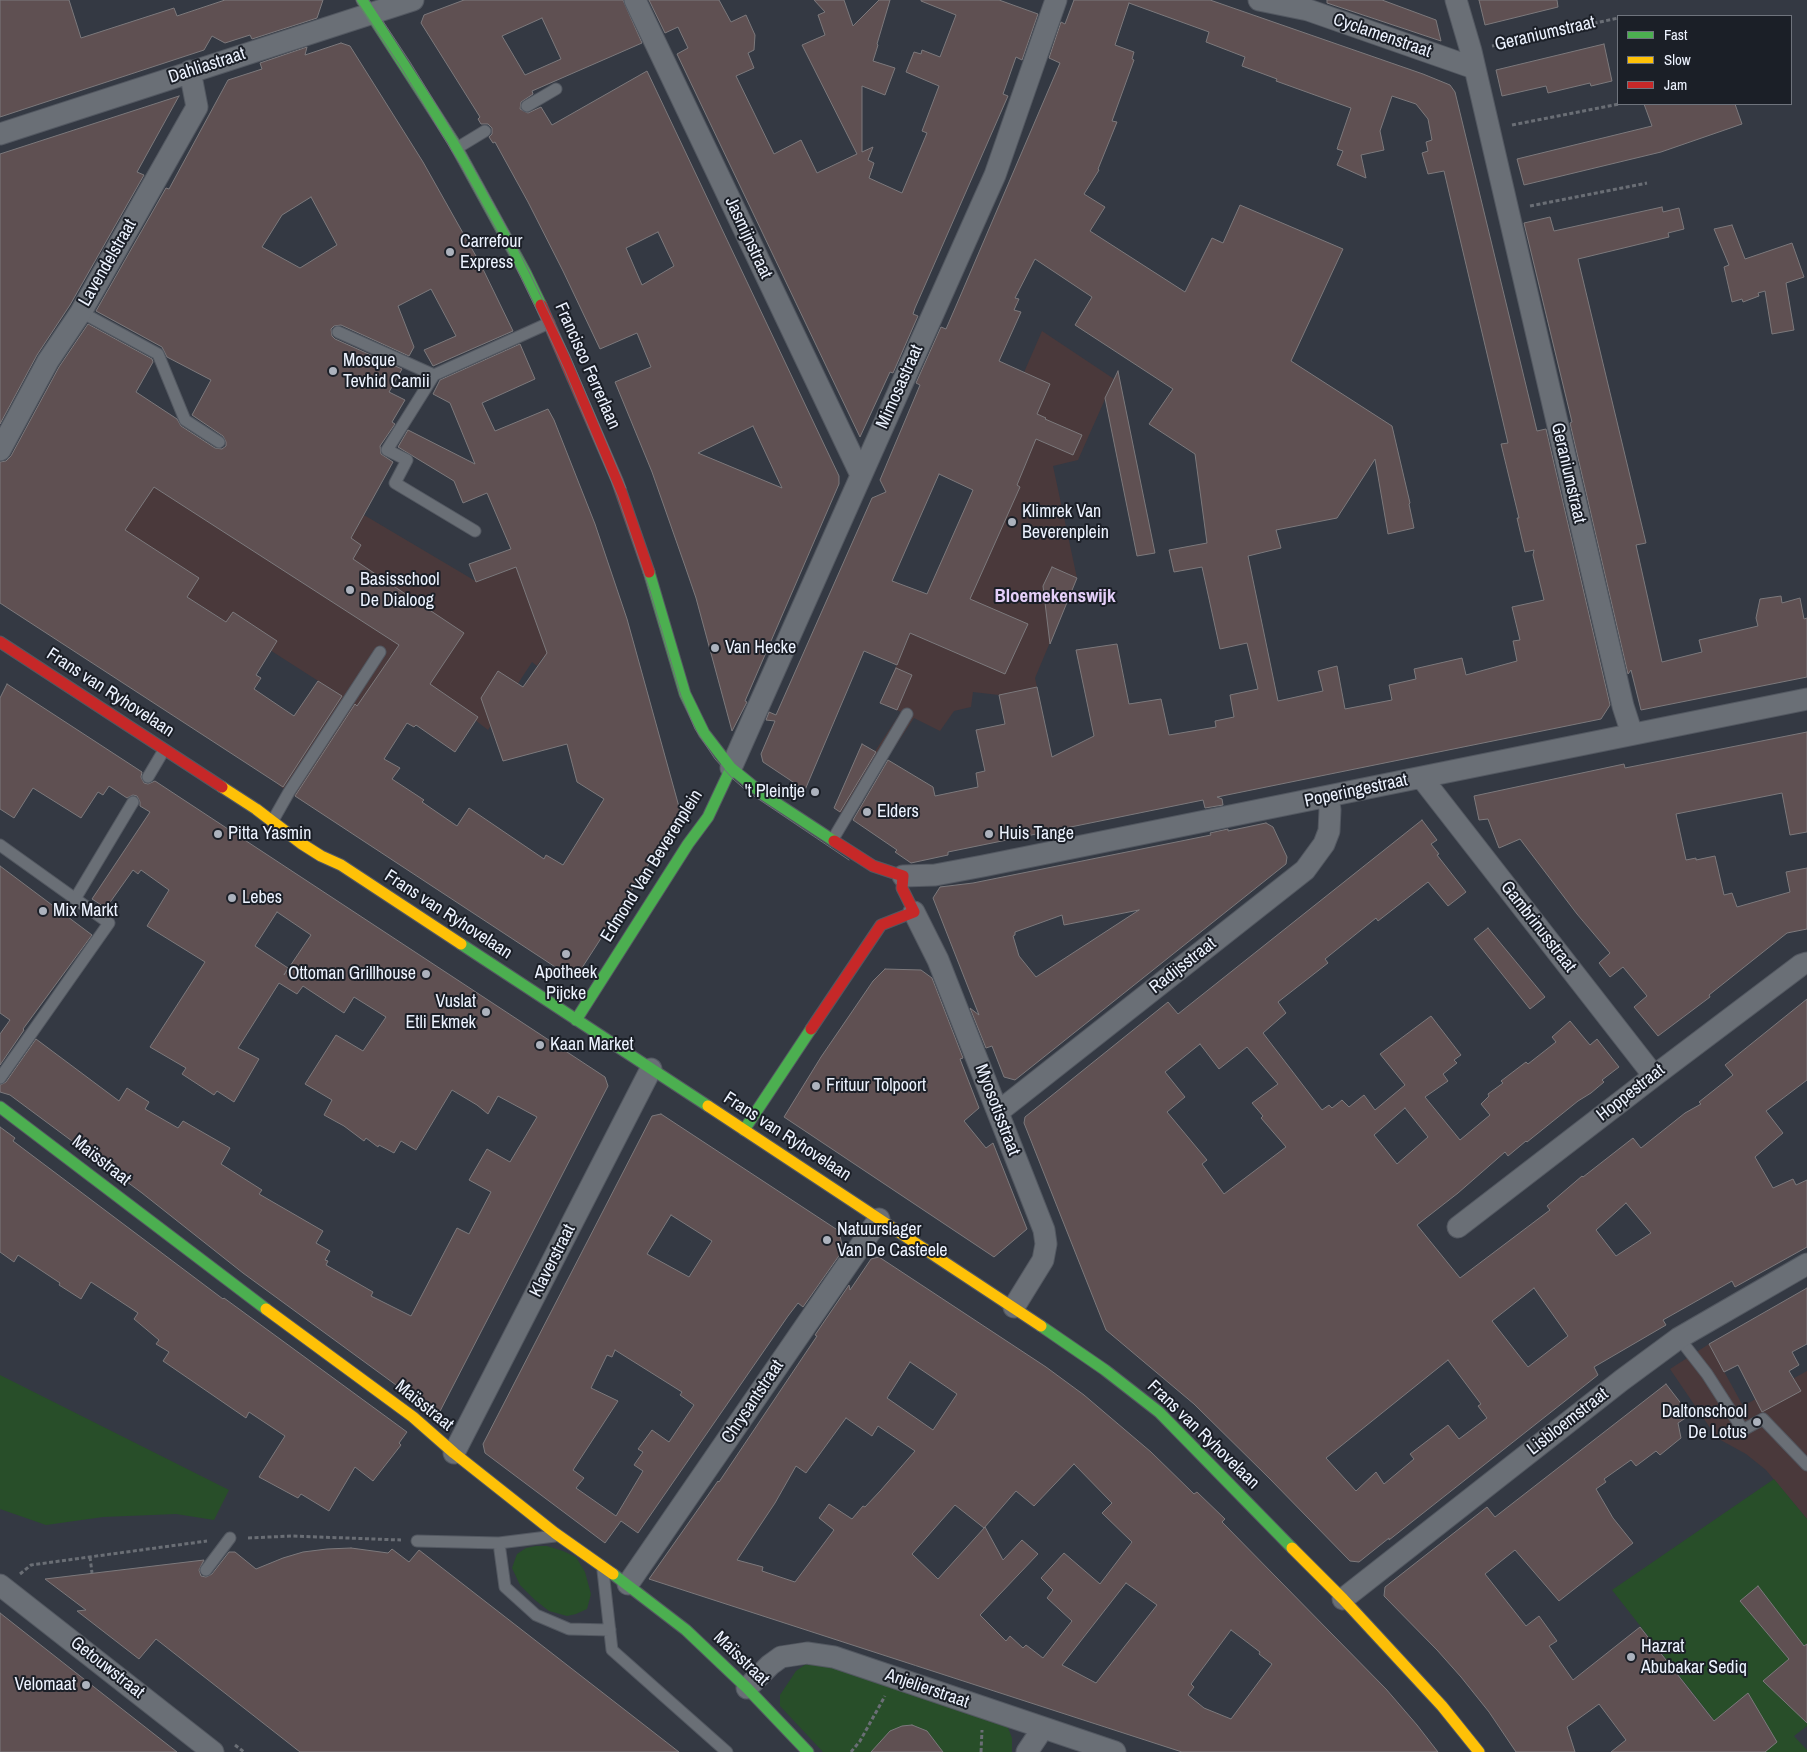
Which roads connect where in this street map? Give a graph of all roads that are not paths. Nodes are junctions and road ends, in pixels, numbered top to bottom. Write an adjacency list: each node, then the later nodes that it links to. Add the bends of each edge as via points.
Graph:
1 (414, 0): 6 (street, Dahliastraat)
2 (635, 0): 20 (street, Jasmijnstraat)
3 (1056, 0): 20 (street, Mimosastraat, via 995,175)
4 (1258, 0): 7 (street, Cyclamenstraat, via 1308,10)
5 (1456, 0): 7 (street, Geraniumstraat)
6 (367, 7): 8 (street, Dahliastraat); 13 (street, Francisco Ferrerlaan)
7 (1473, 59): 26 (street, Geraniumstraat)
8 (190, 71): 12 (street, Dahliastraat); 14 (street, Lavendelstraat, via 197,107)
9 (556, 88): 10 (lane)
10 (527, 106)
11 (485, 131): 13 (lane)
12 (0, 134)
13 (456, 148): 15 (street, Francisco Ferrerlaan, via 526,274)
14 (81, 312): 18 (lane, via 158,354 185,420); 19 (street, Lavendelstraat, via 48,361)
15 (549, 323): 17 (lane); 28 (street, Francisco Ferrerlaan, via 617,480 685,694 704,734)
16 (338, 332): 17 (lane)
17 (434, 375): 21 (lane, via 387,450 407,460 395,483)
18 (219, 442)
19 (0, 450)
20 (861, 476): 28 (street, Mimosastraat)
21 (475, 531)
22 (0, 642): 27 (street, Frans van Ryhovelaan)
23 (380, 652): 33 (lane)
24 (1807, 699): 26 (street, Poperingestraat)
25 (907, 714): 34 (lane)
26 (1632, 734): 30 (street, Poperingestraat)
27 (164, 750): 29 (lane); 33 (street, Frans van Ryhovelaan)
28 (731, 768): 34 (street, via 757,790); 40 (street, Edmond Van Beverenplein, via 708,817)
29 (148, 776)
30 (1424, 777): 31 (street, Poperingestraat); 42 (street, Gambrinusstraat)
31 (1328, 797): 36 (street, Poperingestraat, via 942,874); 45 (street, Radijsstraat, via 1329,831 1306,870)
32 (133, 802): 37 (lane)
33 (272, 822): 40 (street, Frans van Ryhovelaan)
34 (832, 840): 36 (street, via 873,866)
35 (0, 845): 37 (lane)
36 (903, 876): 38 (street, via 902,888)
37 (75, 899): 43 (lane, via 109,923)
38 (914, 912): 45 (street, Myosotisstraat, via 938,960); 46 (street, via 881,926)
39 (1807, 964): 42 (street, Hoppestraat, via 1801,965)
40 (576, 1020): 41 (street, Frans van Ryhovelaan)
41 (651, 1069): 46 (street, Frans van Ryhovelaan); 52 (street, Klaverstraat)
42 (1654, 1076): 48 (street, Hoppestraat)
43 (0, 1078)
44 (0, 1107): 52 (street, Maïsstraat, via 206,1265 413,1417)
45 (998, 1112): 50 (street, Myosotisstraat, via 1044,1230 1046,1244 1043,1260)
46 (744, 1130): 47 (street, Frans van Ryhovelaan)
47 (879, 1219): 50 (street, Frans van Ryhovelaan); 60 (street, Chrysantstraat)
48 (1458, 1227)
49 (1807, 1264): 51 (street, Lisbloemstraat)
50 (1014, 1307): 62 (street, Frans van Ryhovelaan, via 1106,1370 1159,1412)
51 (1679, 1338): 53 (lane, via 1743,1430 1763,1419); 62 (street, Lisbloemstraat)
52 (454, 1453): 54 (street, Maïsstraat)
53 (1807, 1464)
54 (560, 1536): 57 (lane); 58 (street, Maïsstraat)
55 (230, 1538): 59 (lane)
56 (417, 1540): 57 (lane)
57 (499, 1543): 63 (lane, via 505,1587 536,1615 569,1629)
58 (603, 1566): 60 (street, Maïsstraat); 63 (lane)
59 (206, 1570)
60 (628, 1584): 64 (street, Maïsstraat, via 686,1630)
61 (0, 1585): 67 (street, Getouwstraat)
62 (1343, 1599): 71 (street, Frans van Ryhovelaan, via 1442,1706)
63 (610, 1630): 68 (lane, via 612,1650)
64 (747, 1688): 65 (street, Anjelierstraat, via 781,1657 806,1653 834,1657); 69 (street, Maïsstraat)
65 (1042, 1728): 66 (street, Anjelierstraat); 70 (street)
66 (1104, 1750)
67 (213, 1752)
68 (727, 1752)
69 (808, 1752)
70 (1027, 1752)
71 (1479, 1752)

